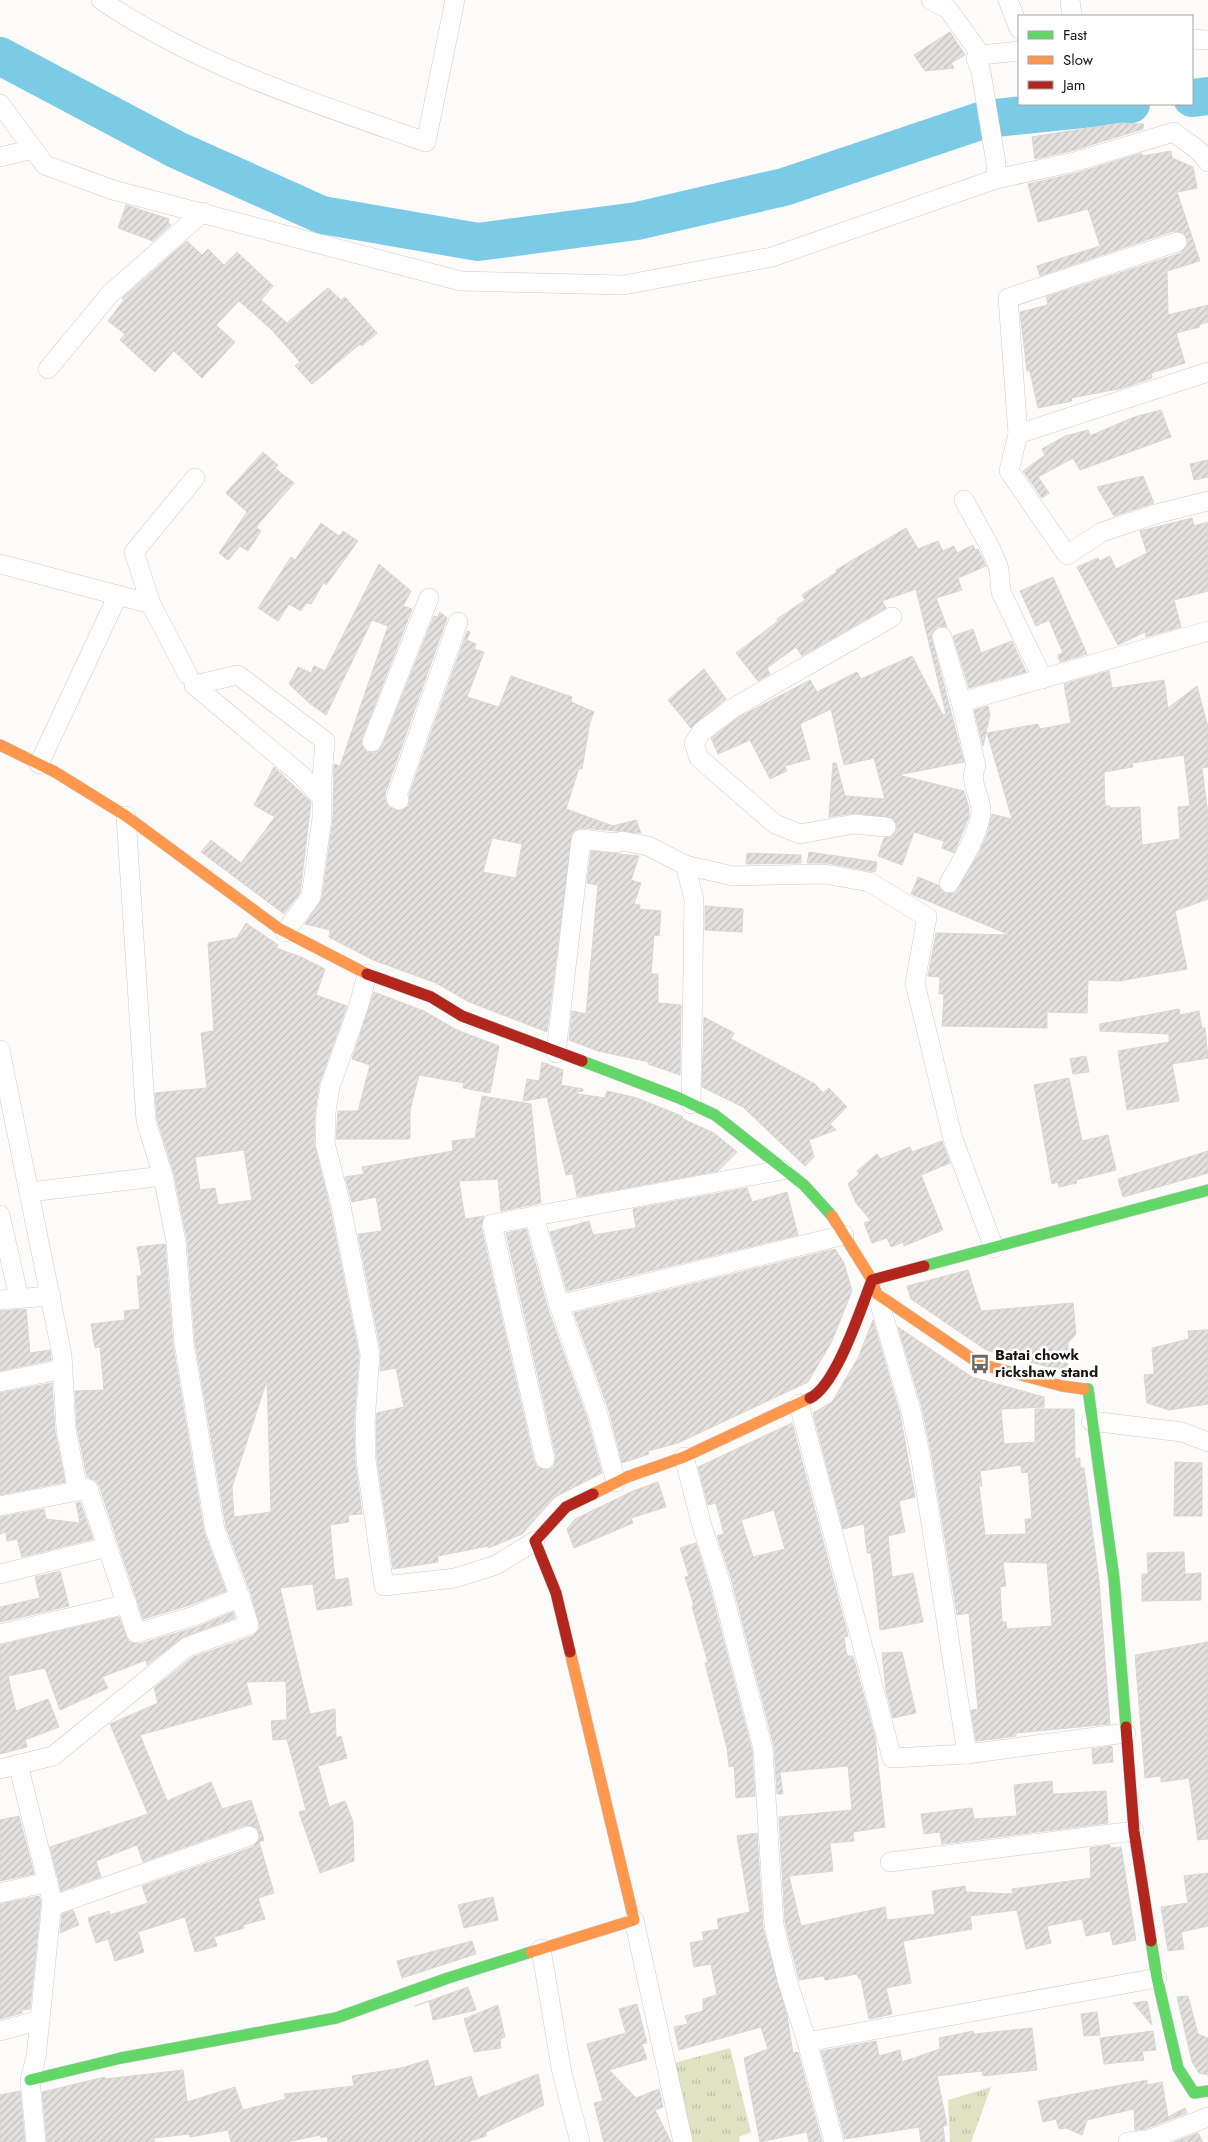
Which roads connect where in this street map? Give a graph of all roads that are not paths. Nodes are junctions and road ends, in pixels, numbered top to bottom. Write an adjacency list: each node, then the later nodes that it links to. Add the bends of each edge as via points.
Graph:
1 (101, 0): 2 (street, via 189,51 256,82 426,142)
2 (455, 0)
3 (931, 0): 11 (street, via 948,9)
4 (1008, 0): 7 (street)
5 (1070, 0): 6 (street)
6 (1072, 15)
7 (1018, 27)
8 (1193, 40): 9 (street)
9 (1208, 40)
10 (1018, 51): 11 (street)
11 (981, 64): 16 (street)
12 (0, 104): 13 (street)
13 (34, 149): 14 (street); 17 (street, via 45,165 105,187)
14 (0, 157)
15 (1208, 162): 16 (street, via 1200,149 1188,145 1174,132 1074,162)
16 (996, 171): 17 (street, via 772,257 624,285 461,281)
17 (203, 212): 19 (street, via 110,294)
18 (1177, 242): 21 (street, via 1008,298)
19 (48, 369)
20 (1208, 372): 21 (street)
21 (1018, 434): 24 (street, via 1009,471 1067,555 1102,532)
22 (195, 478): 28 (street, via 134,552)
23 (964, 500): 34 (street, via 991,549 999,568 1001,592)
24 (1208, 501)
25 (0, 564): 26 (street)
26 (118, 595): 28 (street); 38 (street)
27 (429, 598): 36 (street)
28 (151, 604): 33 (street)
29 (892, 617): 42 (street, via 733,708 702,731 694,743 698,758 775,824 800,834 854,824)
30 (458, 622): 40 (street, via 396,798)
31 (1208, 631): 34 (street)
32 (942, 637): 35 (street)
33 (188, 675)
34 (1042, 678): 35 (street)
35 (961, 702): 44 (street, via 976,766 972,774 981,811 978,829)
36 (372, 742)
37 (0, 745): 38 (main road)
38 (38, 764): 41 (main road)
39 (322, 798): 39 (street, via 325,741 238,675 194,685 301,775); 45 (street, via 311,897)
40 (398, 800)
41 (126, 816): 45 (main road); 51 (street, via 146,1121)
42 (886, 827)
43 (685, 865): 48 (street, via 648,846 581,839); 49 (street, via 694,899); 57 (street, via 733,876 825,874 869,882 927,917 915,983 953,1139)
44 (949, 883)
45 (285, 932): 46 (main road)
46 (367, 974): 48 (main road, via 431,997 462,1016); 75 (street, via 330,1087 325,1143 342,1206 370,1354 366,1460 384,1586 455,1578 496,1565)
47 (0, 1050): 53 (street)
48 (556, 1052): 49 (main road)
49 (691, 1104): 50 (main road, via 715,1115)
50 (782, 1170): 55 (street); 56 (main road, via 804,1185 828,1210)
51 (163, 1176): 53 (street); 78 (street, via 176,1242 184,1344 214,1521)
52 (1208, 1190): 57 (main road)
53 (30, 1192): 59 (street)
54 (0, 1215): 60 (street)
55 (534, 1216): 62 (street); 71 (street, via 492,1224)
56 (844, 1235): 58 (main road); 62 (street)
57 (994, 1248): 58 (main road)
58 (875, 1287): 65 (main road, via 845,1350 819,1394); 66 (main road, via 980,1364 1062,1386 1088,1389); 82 (street, via 921,1459)
59 (51, 1296): 60 (street); 63 (street)
60 (19, 1298): 61 (street)
61 (0, 1300)
62 (559, 1305): 72 (street, via 598,1415)
63 (63, 1369): 64 (street); 73 (street, via 66,1429 77,1486)
64 (0, 1382)
65 (799, 1404): 70 (main road); 82 (street, via 892,1758)
66 (1091, 1421): 68 (street); 81 (main road, via 1114,1578)
67 (1208, 1427): 68 (street)
68 (1185, 1433): 69 (street)
69 (1208, 1442)
70 (684, 1457): 72 (main road); 95 (street, via 763,1749 774,1925)
71 (545, 1459)
72 (616, 1482): 75 (main road, via 566,1507)
73 (88, 1489): 74 (street); 76 (street)
74 (0, 1506)
75 (536, 1541): 90 (main road, via 556,1593)
76 (107, 1547): 77 (street); 79 (street)
77 (0, 1574)
78 (240, 1598): 79 (street, via 136,1633); 83 (street, via 249,1625 187,1647 53,1756)
79 (127, 1604): 80 (street)
80 (0, 1634)
81 (1126, 1733): 82 (street); 84 (main road)
82 (967, 1754)
83 (9, 1766): 87 (street)
84 (1134, 1831): 86 (street); 92 (main road)
85 (248, 1836): 89 (street)
86 (890, 1862)
87 (48, 1882): 88 (street); 89 (street)
88 (0, 1893)
89 (52, 1906): 93 (street)
90 (634, 1920): 91 (main road); 102 (street)
91 (541, 1949): 96 (main road, via 336,2018 121,2058); 101 (street, via 562,2073)
92 (1157, 1978): 95 (street); 97 (main road, via 1178,2068)
93 (40, 2020): 94 (street); 96 (street)
94 (0, 2032)
95 (807, 2042): 103 (street)
96 (30, 2080): 100 (street)
97 (1201, 2092): 98 (street)
98 (1208, 2112)
99 (1208, 2117): 104 (street, via 1148,2140)
100 (36, 2142)
101 (580, 2142)
102 (683, 2142)
103 (834, 2142)
104 (1128, 2142)

